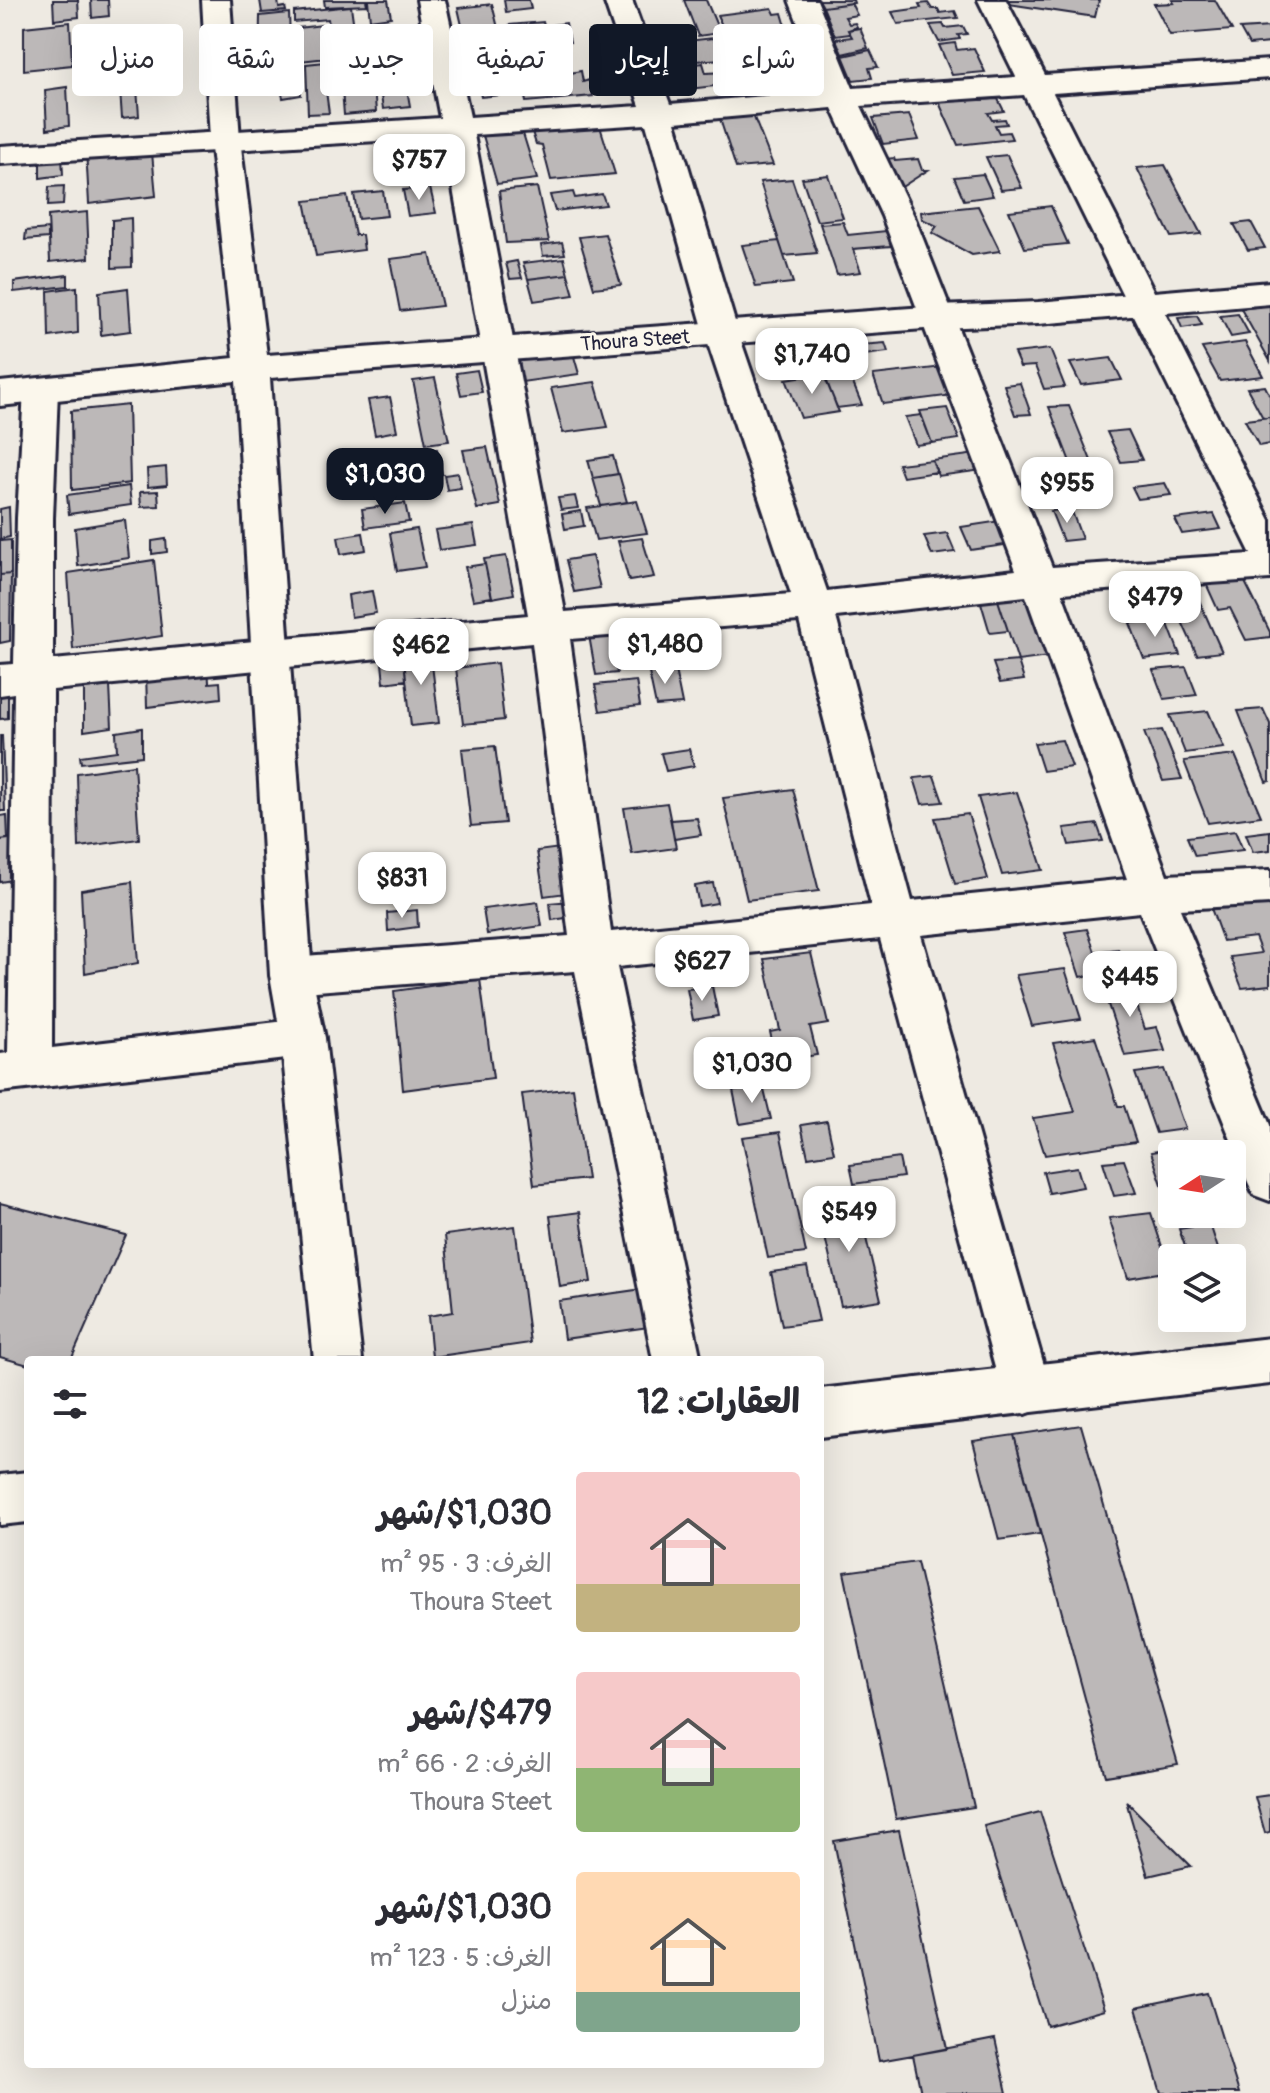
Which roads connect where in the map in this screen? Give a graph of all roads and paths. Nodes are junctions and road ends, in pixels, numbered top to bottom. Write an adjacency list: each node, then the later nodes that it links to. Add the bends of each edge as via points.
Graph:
1 (216, 0): 11 (street)
2 (431, 0): 10 (street)
3 (618, 0): 9 (street)
4 (803, 0): 8 (street)
5 (992, 0): 7 (street)
6 (1270, 69): 7 (street)
7 (1034, 86): 8 (street); 14 (street)
8 (842, 98): 9 (street); 15 (street)
9 (658, 114): 10 (street); 16 (street)
10 (457, 126): 11 (street); 17 (street)
11 (225, 139): 12 (street); 18 (street)
12 (0, 155)
13 (1270, 293): 14 (street, Thoura Steet)
14 (1143, 305): 15 (street, Thoura Steet); 21 (street)
15 (938, 317): 16 (street, Thoura Steet); 23 (street)
16 (722, 335): 17 (street, Thoura Steet); 24 (street)
17 (499, 351): 18 (street, Thoura Steet); 25 (street)
18 (252, 368): 19 (street, Thoura Steet); 26 (street)
19 (41, 390): 20 (street, Thoura Steet); 27 (street, via 35,518)
20 (0, 394)
21 (1270, 556)
22 (1270, 566): 23 (street)
23 (1039, 581): 24 (street); 29 (street)
24 (814, 606): 25 (street); 30 (street)
25 (549, 627): 26 (street); 31 (street)
26 (269, 653): 27 (street); 32 (street)
27 (18, 678): 34 (street)
28 (1270, 887): 29 (street)
29 (1153, 893): 30 (street); 35 (street)
30 (896, 921): 31 (street); 39 (street)
31 (592, 952): 32 (street); 37 (street)
32 (291, 975): 33 (street)
33 (303, 1038): 34 (street); 36 (street)
34 (15, 1071)
35 (1270, 1180)
36 (338, 1356)
37 (676, 1356)
38 (1270, 1361): 39 (street)
39 (1026, 1390): 40 (street)
40 (824, 1413)
41 (24, 1497): 42 (street)
42 (0, 1500)

